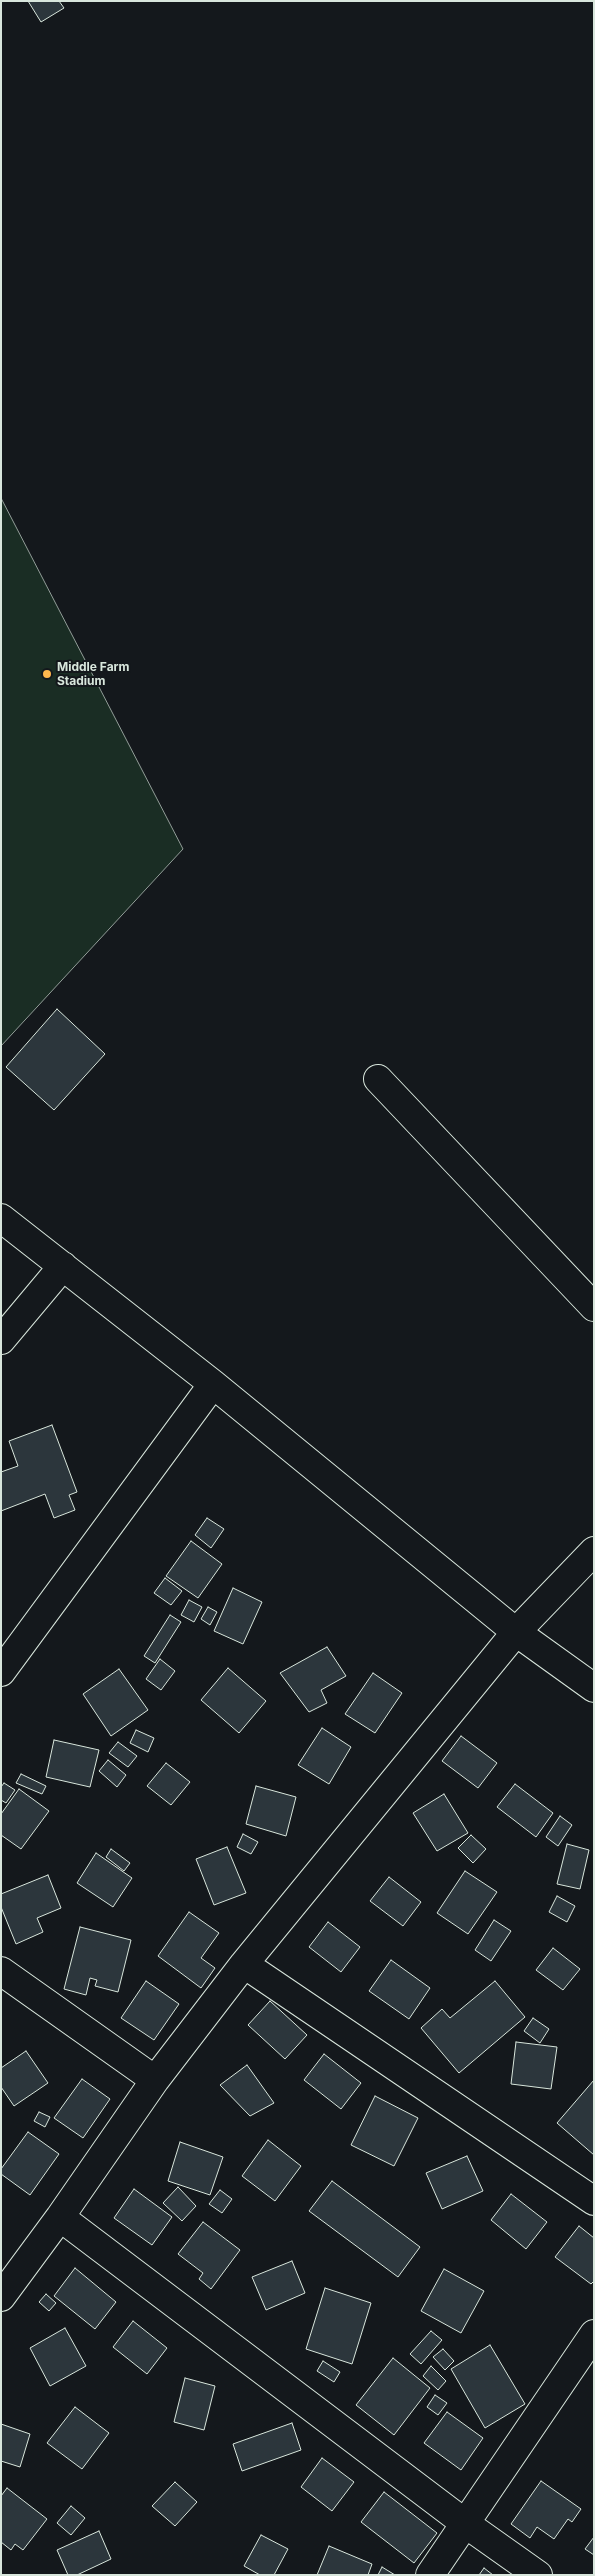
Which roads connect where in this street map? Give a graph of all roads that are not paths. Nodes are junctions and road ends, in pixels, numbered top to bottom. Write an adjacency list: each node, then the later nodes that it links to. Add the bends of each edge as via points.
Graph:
1 (378, 1080): 4 (street)
2 (1, 1218): 3 (street)
3 (64, 1266): 5 (street); 6 (street)
4 (594, 1307)
5 (1, 1340)
6 (214, 1384): 8 (street); 9 (street)
7 (594, 1551): 8 (street)
8 (516, 1632): 10 (street); 11 (street)
9 (1, 1672)
10 (594, 1688)
11 (244, 1964): 13 (street); 14 (street)
12 (1, 1971): 13 (street)
13 (155, 2080): 15 (street)
14 (594, 2201)
15 (60, 2218): 16 (street); 18 (street)
16 (1, 2297)
17 (594, 2334): 18 (street)
18 (466, 2524): 19 (street); 20 (street)
19 (430, 2575)
20 (538, 2575)

